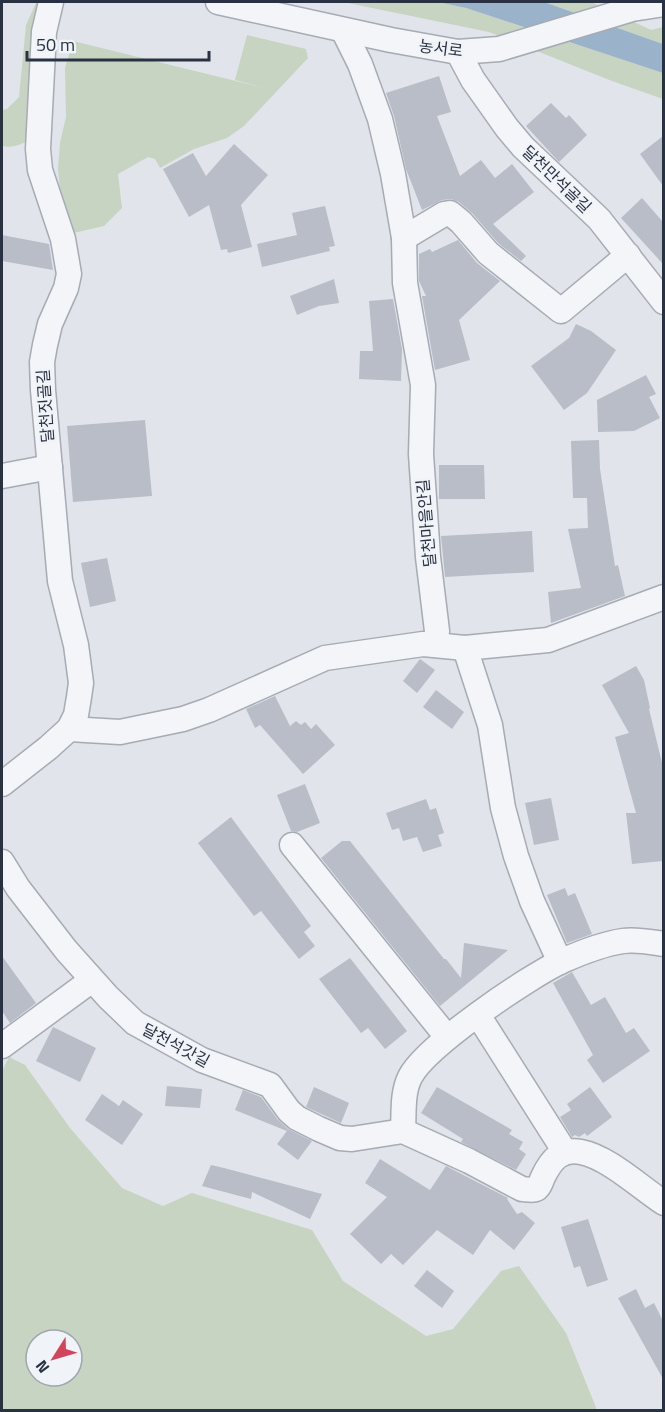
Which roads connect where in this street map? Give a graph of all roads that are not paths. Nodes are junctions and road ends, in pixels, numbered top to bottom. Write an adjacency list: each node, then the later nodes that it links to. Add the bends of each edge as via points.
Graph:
1 (51, 2): 10 (street, 달천짓골길, via 43,42 38,148 40,170 63,239 69,274 50,324 42,362)
2 (218, 2): 5 (street, 농서로)
3 (663, 4): 4 (street, 농서로)
4 (624, 8): 6 (street, 농서로, via 515,45)
5 (343, 30): 6 (street, 농서로); 7 (street, 달천마을안길, via 380,119)
6 (458, 52): 8 (street, 달천만석골길, via 507,128 599,219)
7 (404, 238): 8 (street, via 450,213 488,253 561,311); 13 (street, 달천마을안길, via 405,284 423,385 421,454)
8 (628, 255): 9 (street, 달천만석골길)
9 (663, 302)
10 (50, 467): 11 (street); 15 (street, 달천짓골길, via 60,581 81,682)
11 (2, 476)
12 (663, 597): 14 (street, via 548,640)
13 (436, 644): 14 (street); 15 (street, via 325,658 209,710 151,727 120,732)
14 (465, 648): 20 (street, via 490,725 503,808 516,856 532,902)
15 (69, 729): 16 (street)
16 (2, 784)
17 (292, 845): 23 (street)
18 (2, 862): 21 (street, 달천석갓길, via 40,917)
19 (663, 944): 20 (street, via 624,941)
20 (561, 962): 22 (street)
21 (92, 980): 24 (street); 25 (street, 달천석갓길, via 135,1023 202,1060 270,1085 289,1112 319,1129 340,1138)
22 (478, 1015): 23 (street); 26 (street)
23 (447, 1037): 25 (street, via 411,1075 404,1097)
24 (2, 1046)
25 (403, 1131): 26 (street, via 522,1189 536,1189 554,1158)
26 (565, 1152): 27 (street, via 584,1152 613,1167)
27 (663, 1203)

